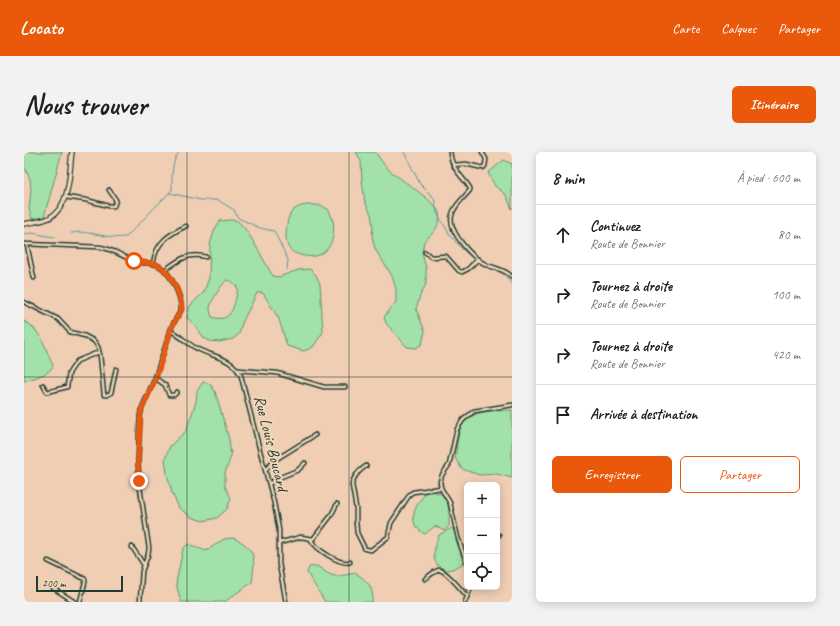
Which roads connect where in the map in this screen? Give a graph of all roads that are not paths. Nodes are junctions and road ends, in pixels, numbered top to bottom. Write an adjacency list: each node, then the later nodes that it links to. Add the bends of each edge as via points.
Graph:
1 (72, 152): 6 (main road)
2 (450, 152): 4 (street)
3 (482, 152): 4 (street, via 486,159 483,168 466,164)
4 (453, 165): 12 (street, via 470,190 455,207 452,222 459,240)
5 (109, 190): 6 (street, via 116,200 114,206)
6 (65, 197): 7 (main road, via 56,213 50,217)
7 (24, 224)
8 (186, 226): 13 (street, via 167,237 155,252)
9 (25, 244): 13 (street, via 102,247 136,262); 16 (street)
10 (425, 252): 12 (street, via 432,257 446,256 462,272)
11 (206, 257): 14 (street, via 191,256 177,261)
12 (478, 259): 15 (street, via 486,265 504,270)
13 (153, 264): 14 (street)
14 (165, 270): 18 (street, via 181,306)
15 (512, 277)
16 (34, 278)
17 (24, 302): 19 (street, via 58,319 70,332 94,341)
18 (171, 331): 21 (street, via 200,350 224,359); 22 (street)
19 (99, 352): 20 (street, via 104,395 111,393); 23 (street, via 77,361 66,387 47,392)
20 (116, 369)
21 (239, 370): 24 (street, via 276,373 324,387); 30 (street, Rue Louis Boucard)
22 (156, 378): 25 (street, via 165,385 169,395); 40 (street, via 140,416 139,481 149,548)
23 (43, 385)
24 (345, 387)
25 (176, 392)
26 (512, 405): 32 (street, via 474,411 463,420 456,429 449,465 440,482)
27 (315, 435): 30 (street, via 275,460)
28 (305, 463): 31 (street, via 298,470)
29 (366, 466): 32 (street, via 352,485 357,534 368,550 388,537 391,524 411,492)
30 (265, 471): 31 (street, Rue Louis Boucard)
31 (269, 484): 35 (street, Rue Louis Boucard, via 279,530)
32 (441, 488): 37 (street, via 450,503)
33 (337, 504): 34 (street, via 315,538)
34 (311, 540): 35 (street, via 301,537); 39 (street, via 332,558)
35 (279, 543): 48 (street, Rue Louis Boucard, via 279,564)
36 (132, 547): 40 (street)
37 (464, 555)
38 (48, 561): 46 (street, via 85,579)
39 (350, 562)
40 (144, 566): 47 (street)
41 (425, 579): 44 (street, via 441,571)
42 (53, 588): 45 (street)
43 (470, 590): 44 (street)
44 (468, 596): 49 (street)
45 (74, 602)
46 (80, 602)
47 (140, 602)
48 (286, 602)
49 (465, 602)

